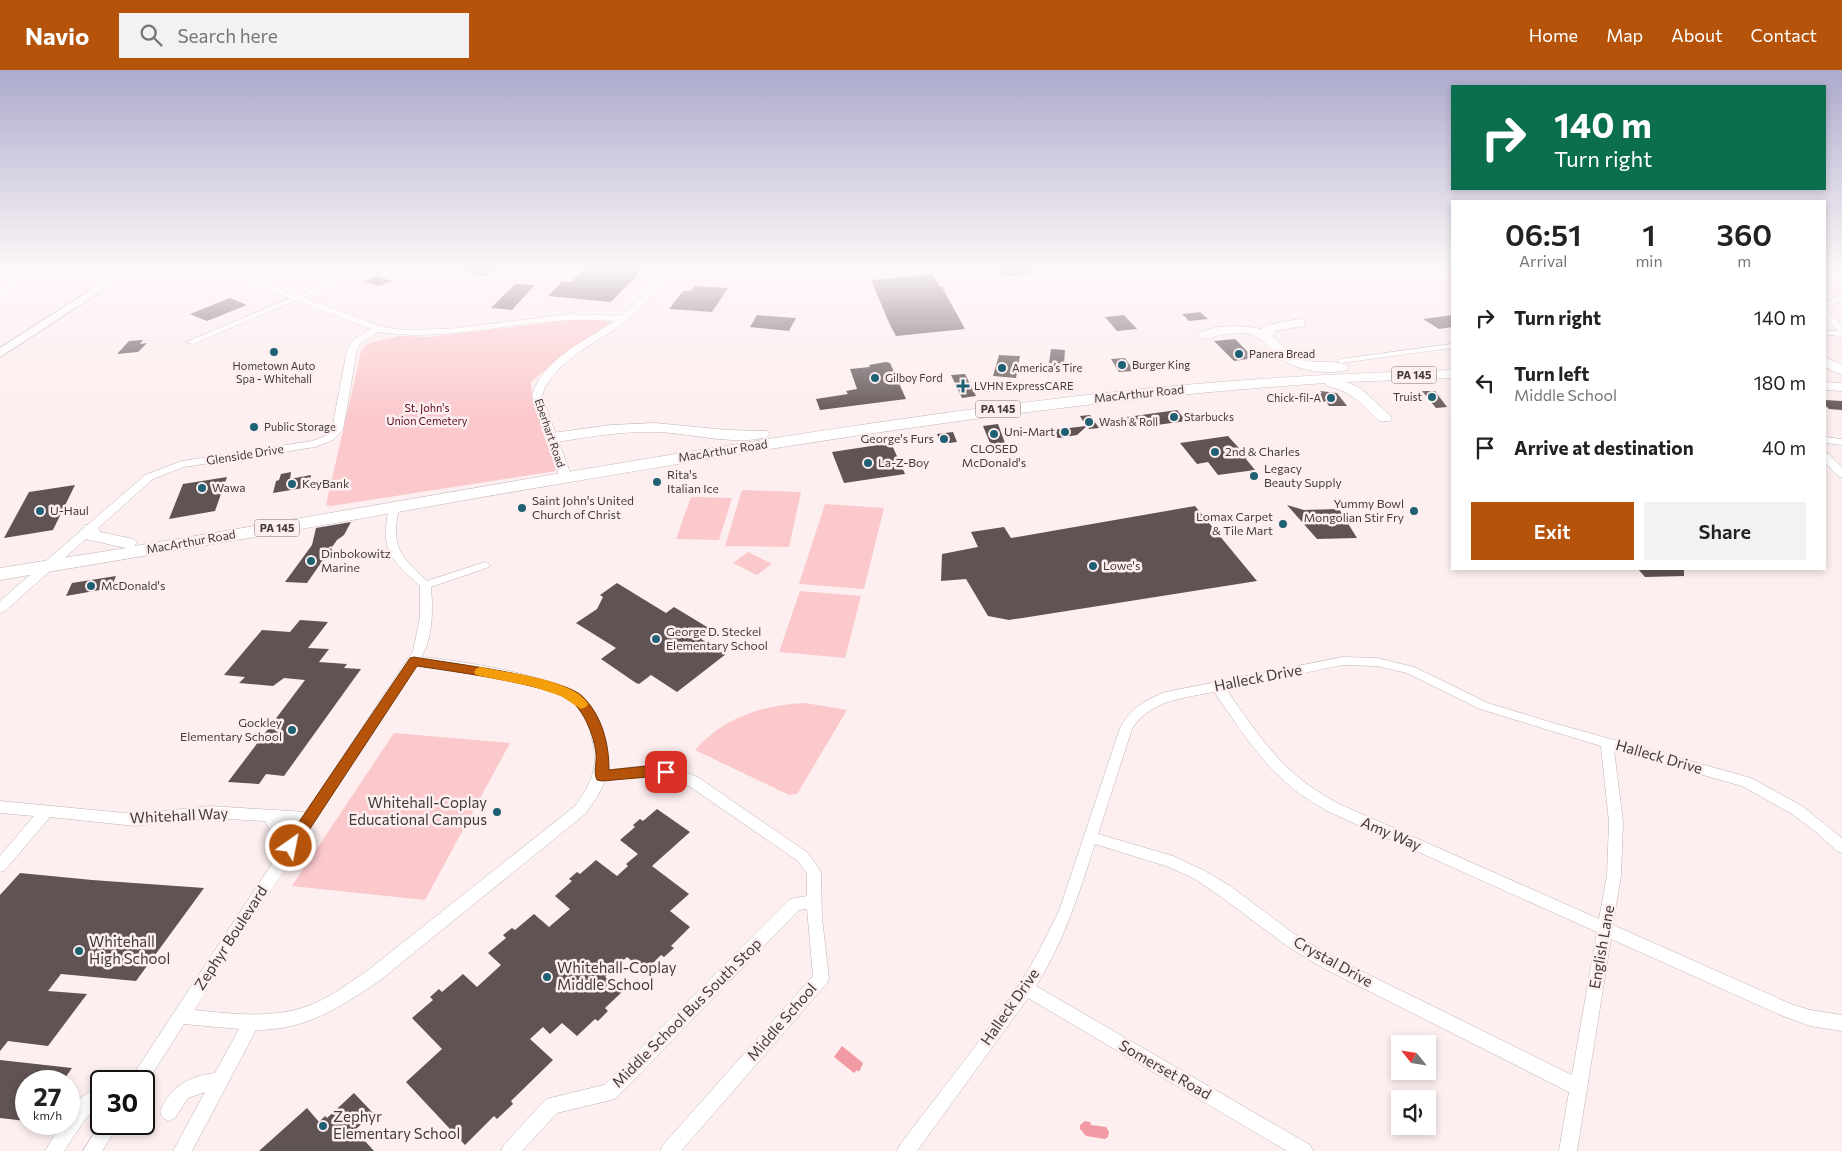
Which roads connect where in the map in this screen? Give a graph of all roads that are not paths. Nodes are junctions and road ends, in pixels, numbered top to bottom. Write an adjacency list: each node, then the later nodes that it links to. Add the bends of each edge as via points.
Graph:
1 (54, 318): 17 (main road)
2 (248, 318): 15 (street)
3 (350, 318): 9 (street)
4 (548, 318): 11 (street, via 438,333)
5 (618, 318): 7 (street)
6 (1830, 318): 10 (street)
7 (623, 319): 32 (street, Eberhart Road, via 558,364 541,380 537,396)
8 (1299, 323): 14 (highway, via 1272,328)
9 (377, 329): 11 (street); 18 (street, Glenside Drive, via 356,342)
10 (1842, 332): 12 (street)
11 (404, 333): 18 (street, via 369,341)
12 (1826, 333)
13 (1204, 335): 14 (highway, via 1242,329)
14 (1266, 337): 22 (highway, via 1300,364)
15 (190, 342)
16 (1451, 346): 19 (street)
17 (0, 353)
18 (351, 357): 39 (street, Glenside Drive, via 337,430 329,438 315,444 182,464 149,477)
19 (1341, 360)
20 (1826, 362): 23 (highway)
21 (1451, 367): 22 (highway, MacArthur Road / PA 145)
22 (1358, 369): 31 (highway, MacArthur Road / PA 145, via 1093,390 926,410)
23 (1842, 371)
24 (1451, 374): 25 (highway, MacArthur Road / PA 145)
25 (1375, 376): 28 (highway, MacArthur Road / PA 145); 28 (highway, via 1362,384 1382,409 1385,418 1373,410 1358,391 1347,385)
26 (1826, 379): 27 (highway)
27 (1842, 380)
28 (1280, 381): 37 (highway, MacArthur Road / PA 145, via 1160,391 945,416)
29 (1826, 386): 30 (highway)
30 (1842, 387)
31 (778, 433): 32 (highway, via 742,436 671,428 632,428); 37 (highway, MacArthur Road / PA 145)
32 (552, 438): 37 (street, Eberhart Road)
33 (1826, 440): 34 (street)
34 (1842, 442)
35 (1826, 457): 36 (street)
36 (1842, 474)
37 (565, 475): 38 (highway, MacArthur Road / PA 145); 40 (highway, MacArthur Road / PA 145)
38 (394, 508): 44 (highway, MacArthur Road / PA 145); 46 (street, via 389,527 390,543 401,563)
39 (91, 529): 40 (highway, via 91,535); 41 (street, Glenside Drive)
40 (128, 543): 41 (highway, MacArthur Road / PA 145)
41 (63, 553): 42 (highway, MacArthur Road / PA 145); 44 (street, Glenside Drive)
42 (0, 563)
43 (485, 565): 46 (street)
44 (49, 566): 45 (highway, MacArthur Road / PA 145); 47 (street, Glenside Drive)
45 (0, 574)
46 (426, 585): 48 (street, Zephyr Boulevard, via 426,620)
47 (0, 608)
48 (414, 661): 51 (street, via 535,682 566,692 577,699 596,728 602,753); 55 (street, Zephyr Boulevard)
49 (1218, 686): 50 (street, Halleck Drive, via 1343,661 1377,662 1410,670 1484,706); 56 (street, Halleck Drive, via 1161,699 1136,714 1126,728); 61 (street, Amy Way, via 1274,762 1293,781 1332,807)
50 (1607, 742): 57 (street, Halleck Drive, via 1728,776 1768,792 1801,812); 61 (street, English Lane, via 1616,848)
51 (602, 776): 60 (street, Middle School, via 656,770 676,773 694,782 803,856 814,873); 65 (street, via 596,790 580,810 338,1001 309,1014)
52 (0, 807): 53 (street, Whitehall Way)
53 (46, 812): 54 (street, Whitehall Way, via 135,820 210,812); 59 (street)
54 (269, 815): 55 (street, Whitehall Way); 58 (street, via 280,836)
55 (309, 818): 58 (street, Zephyr Boulevard)
56 (1090, 837): 62 (street, Halleck Drive, via 1066,911); 68 (street, Crystal Drive, via 1191,870 1329,963)
57 (1842, 847)
58 (282, 859): 63 (street, Zephyr Boulevard)
59 (0, 866)
60 (814, 902): 75 (street, Middle School Bus South Stop, via 796,904 608,1093 552,1105); 76 (street, Middle School, via 821,978)
61 (1605, 928): 64 (street, via 1789,1011); 68 (street, English Lane)
62 (1025, 988): 77 (street, Halleck Drive); 78 (street, Somerset Road)
63 (181, 1016): 65 (street); 66 (street, Zephyr Boulevard)
64 (1842, 1023)
65 (251, 1024): 67 (street)
66 (145, 1070)
67 (220, 1081): 70 (street, via 205,1082 182,1092); 74 (street)
68 (1578, 1087): 79 (street, English Lane)
69 (90, 1103): 72 (street)
70 (169, 1112)
71 (103, 1135): 73 (street)
72 (54, 1151)
73 (92, 1151)
74 (182, 1151)
75 (510, 1151)
76 (669, 1151)
77 (906, 1151)
78 (1304, 1151)
79 (1568, 1151)

